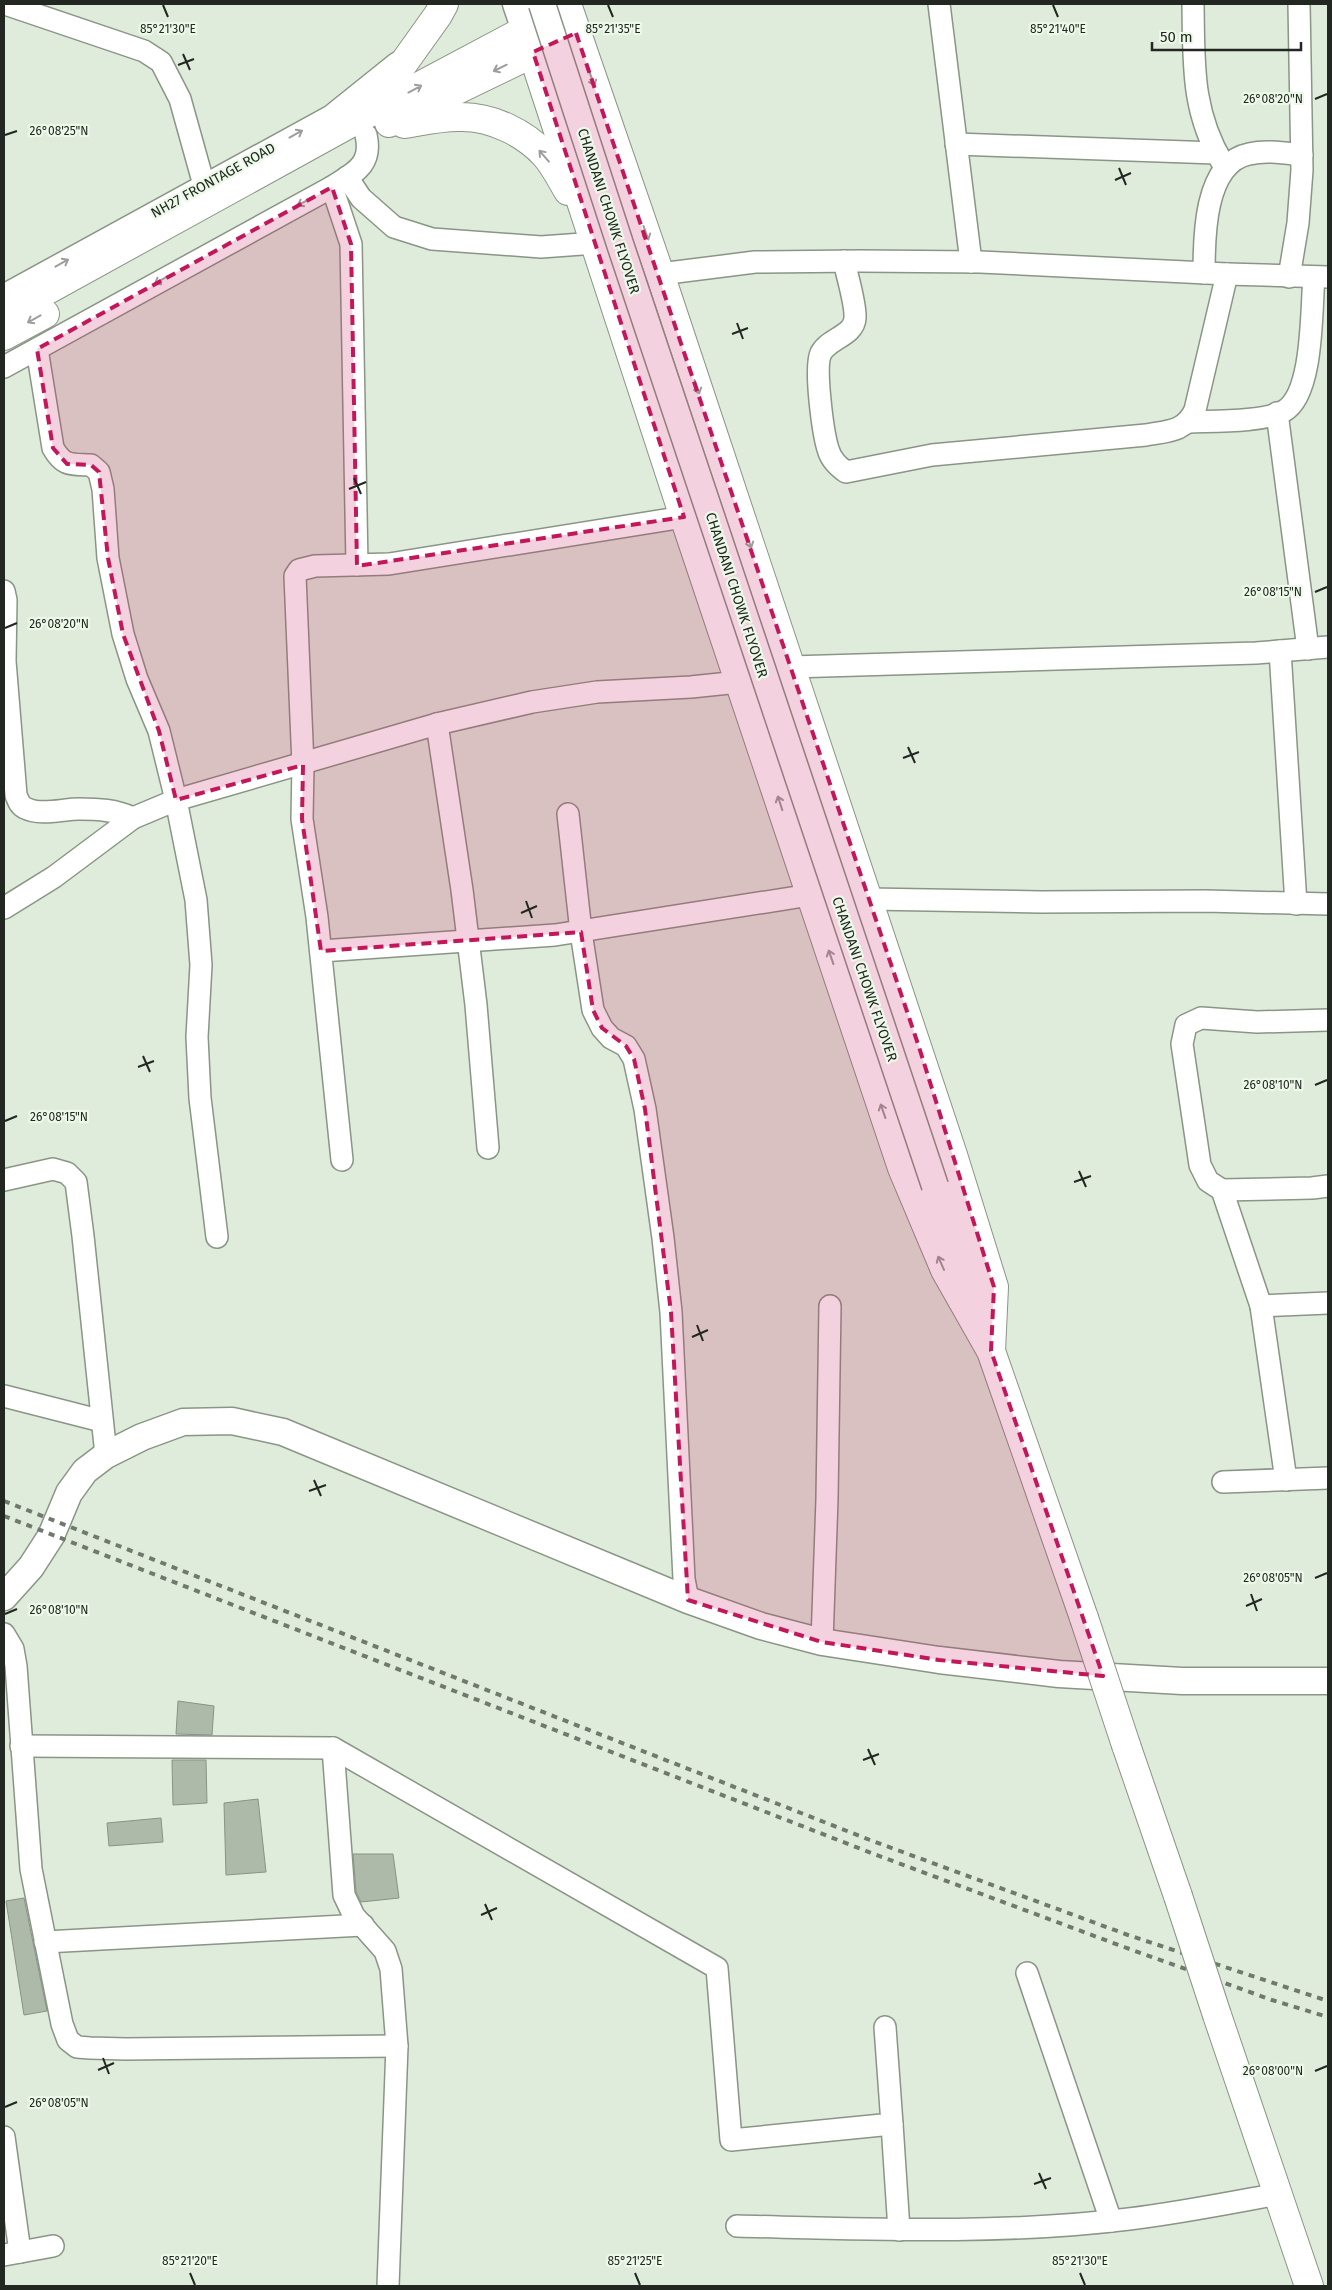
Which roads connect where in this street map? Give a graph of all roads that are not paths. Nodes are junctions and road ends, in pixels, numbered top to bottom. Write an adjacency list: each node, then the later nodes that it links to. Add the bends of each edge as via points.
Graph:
1 (5, 4): 16 (street, via 144,51 161,62 180,99)
2 (444, 4): 10 (highway)
3 (516, 4): 9 (main road)
4 (939, 4): 12 (street)
5 (1193, 4): 14 (street, via 1194,79 1204,125)
6 (1299, 4): 13 (street)
7 (559, 5): 8 (highway); 9 (highway); 62 (main road, CHANDANI CHOWK FLYOVER, bridge, via 620,244)
8 (576, 33): 9 (highway); 21 (highway, one-way to 21)
9 (529, 41): 11 (highway); 17 (highway)
10 (413, 51): 11 (highway); 16 (street, NH27 FRONTAGE ROAD, one-way to 10, via 331,116)
11 (370, 126): 15 (street, via 368,157 358,169); 17 (highway, one-way to 11, via 546,156 513,131 491,122 463,117); 26 (highway); 27 (highway, one-way to 27)
12 (956, 144): 14 (street); 19 (street)
13 (1302, 155): 14 (street, via 1269,152); 23 (street, via 1298,223)
14 (1221, 161): 20 (street, via 1209,209)
15 (339, 182): 17 (street, via 394,227 432,239 541,247); 28 (street, one-way to 28); 33 (street, via 351,244)
16 (204, 185): 25 (street, NH27 FRONTAGE ROAD, one-way to 16)
17 (593, 234): 32 (highway)
18 (844, 261): 19 (street); 21 (street, via 755,262); 31 (street, via 855,319 849,332 832,341 821,353 818,368 828,449 836,465 846,472 932,455 1146,435 1175,430)
19 (971, 262): 20 (street)
20 (1204, 273): 22 (street)
21 (660, 274): 37 (highway, one-way to 37)
22 (1227, 274): 23 (street); 31 (street)
23 (1289, 277): 24 (street)
24 (1321, 277): 30 (street, via 1304,382 1285,411)
25 (4, 295)
26 (4, 314)
27 (4, 336)
28 (37, 349): 29 (street); 41 (street, via 53,448 58,458 67,464 91,464 99,472 108,558 123,634 159,731)
29 (4, 367)
30 (1277, 413): 31 (street, via 1236,420); 35 (street)
31 (1190, 422)
32 (684, 517): 33 (street, via 388,564); 38 (highway)
33 (357, 565): 40 (street, via 315,566 299,570 294,576)
34 (4, 591): 43 (street, via 5,661 16,795 21,806 40,811 116,811)
35 (1318, 648): 36 (street)
36 (1280, 651): 37 (street); 46 (street)
37 (791, 667): 45 (highway)
38 (739, 682): 39 (street, via 570,695); 44 (highway, one-way to 38)
39 (437, 724): 40 (street); 50 (street)
40 (303, 764): 41 (street); 51 (street, via 302,819)
41 (176, 800): 43 (street); 58 (street, via 199,922 201,965 197,1038)
42 (568, 814): 49 (street)
43 (133, 818): 48 (street, via 54,877)
44 (810, 895): 49 (street); 62 (highway, one-way to 44, via 944,1270 902,1168)
45 (869, 899): 46 (street); 62 (highway, via 994,1287)
46 (1296, 904): 47 (street)
47 (1328, 904)
48 (4, 908)
49 (581, 932): 50 (street); 70 (street, via 593,1010 602,1028 611,1038 626,1046 634,1059 645,1109 670,1304 684,1579)
50 (468, 940): 51 (street); 53 (street)
51 (321, 951): 54 (street)
52 (1328, 1020): 57 (street, via 1257,1022 1200,1018 1186,1026 1182,1044 1200,1165 1208,1181)
53 (488, 1148)
54 (342, 1160)
55 (4, 1180): 64 (street, via 53,1169 67,1173 76,1182)
56 (1328, 1186): 57 (street)
57 (1222, 1190): 61 (street)
58 (217, 1237)
59 (1328, 1303): 61 (street)
60 (830, 1306): 72 (street)
61 (1261, 1306): 67 (street)
62 (991, 1351): 83 (highway, bridge)
63 (4, 1396): 64 (street)
64 (102, 1421): 65 (street)
65 (106, 1455): 69 (main road, via 84,1471 69,1493 51,1536 31,1567); 70 (main road, via 183,1422 232,1422 283,1432)
66 (1328, 1478): 67 (street)
67 (1286, 1480): 68 (street)
68 (1223, 1482)
69 (4, 1597)
70 (688, 1600): 72 (main road, via 761,1626)
71 (4, 1634): 74 (street, via 13,1649 16,1666)
72 (822, 1642): 73 (main road, via 1059,1674 1182,1681)
73 (1328, 1682)
74 (21, 1746): 75 (street); 77 (street, via 31,1869)
75 (333, 1748): 76 (street, via 344,1895 354,1916); 81 (street, via 717,1968 731,2140)
76 (364, 1925): 77 (street); 80 (street, via 386,1951 391,1968)
77 (45, 1942): 80 (street, via 62,2024 68,2040 77,2047)
78 (1027, 1973): 84 (street)
79 (885, 2027): 81 (street)
80 (397, 2046): 89 (street)
81 (892, 2124): 86 (street)
82 (4, 2137): 88 (street)
83 (1278, 2194): 84 (street); 90 (highway)
84 (1111, 2221): 86 (street)
85 (737, 2226): 86 (street)
86 (899, 2230)
87 (53, 2246): 88 (street)
88 (12, 2254)
89 (388, 2286)
90 (1309, 2286)

